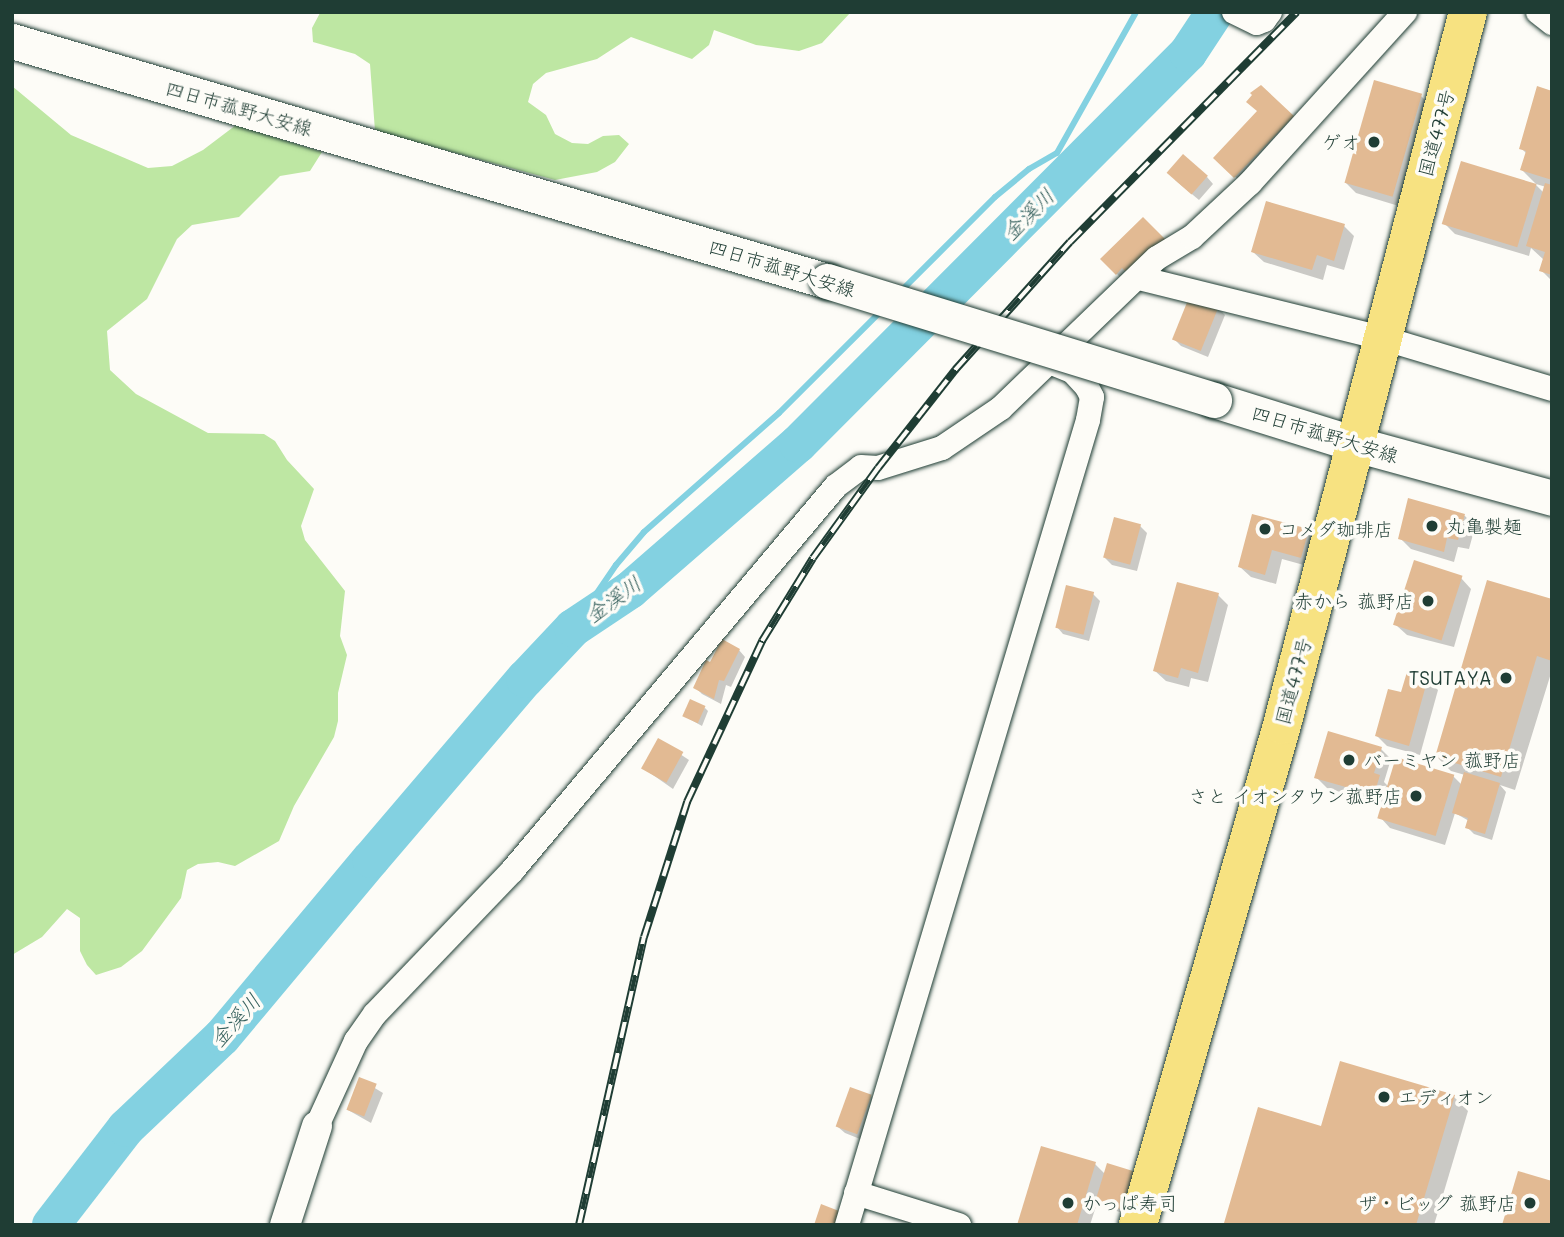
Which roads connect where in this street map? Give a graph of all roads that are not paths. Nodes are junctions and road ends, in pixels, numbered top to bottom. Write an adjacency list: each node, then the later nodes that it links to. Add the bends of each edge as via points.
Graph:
1 (1405, 12): 6 (street, via 1250,183)
2 (1468, 12): 7 (highway, 国道477号)
3 (1538, 12): 4 (street)
4 (1552, 23)
5 (12, 41): 10 (main road, 四日市菰野大安線, bridge, via 827,281)
6 (1139, 278): 7 (street); 8 (street)
7 (1382, 338): 9 (street); 10 (highway, 国道477号)
8 (1052, 363): 12 (street, via 1001,408 942,448 878,468 861,467 836,486 512,871 375,1014 356,1041); 13 (street, via 1072,371 1087,387 1092,397 1088,419)
9 (1552, 389)
10 (1355, 444): 11 (main road, 四日市菰野大安線); 17 (highway, 国道477号, via 1282,725)
11 (1552, 498)
12 (317, 1126): 14 (street)
13 (856, 1193): 15 (street); 16 (street)
14 (285, 1225)
15 (847, 1225)
16 (959, 1225)
17 (1138, 1225)

